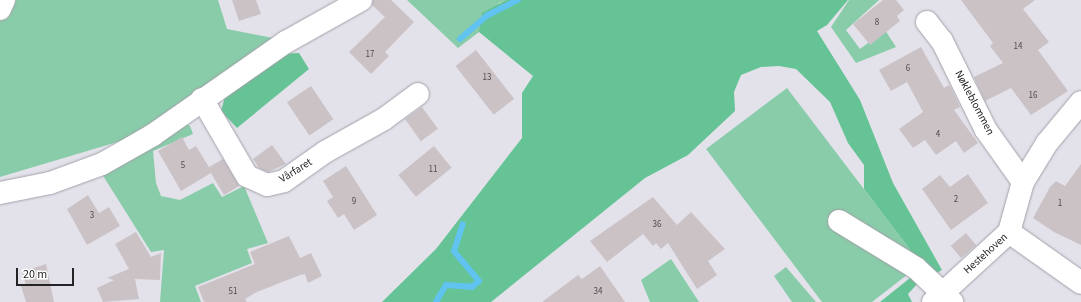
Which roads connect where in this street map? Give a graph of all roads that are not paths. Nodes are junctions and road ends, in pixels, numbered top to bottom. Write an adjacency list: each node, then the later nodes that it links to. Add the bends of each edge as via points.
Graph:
1 (4, 0): 3 (street)
2 (361, 0): 6 (street, via 286,42)
3 (0, 9)
4 (927, 22): 8 (street, Nøkleblommen, via 942,41 986,130)
5 (418, 94): 6 (street, Vårfaret, via 384,119 325,152 284,180 267,185 256,182 243,171)
6 (202, 99): 9 (street, via 153,135 102,164 50,183)
7 (1081, 102): 8 (street, via 1047,143)
8 (1023, 182): 11 (street)
9 (0, 193)
10 (839, 221): 13 (street, via 916,268)
11 (1009, 232): 12 (street, Hestehoven); 13 (street, Hestehoven)
12 (1081, 283)
13 (942, 299)

